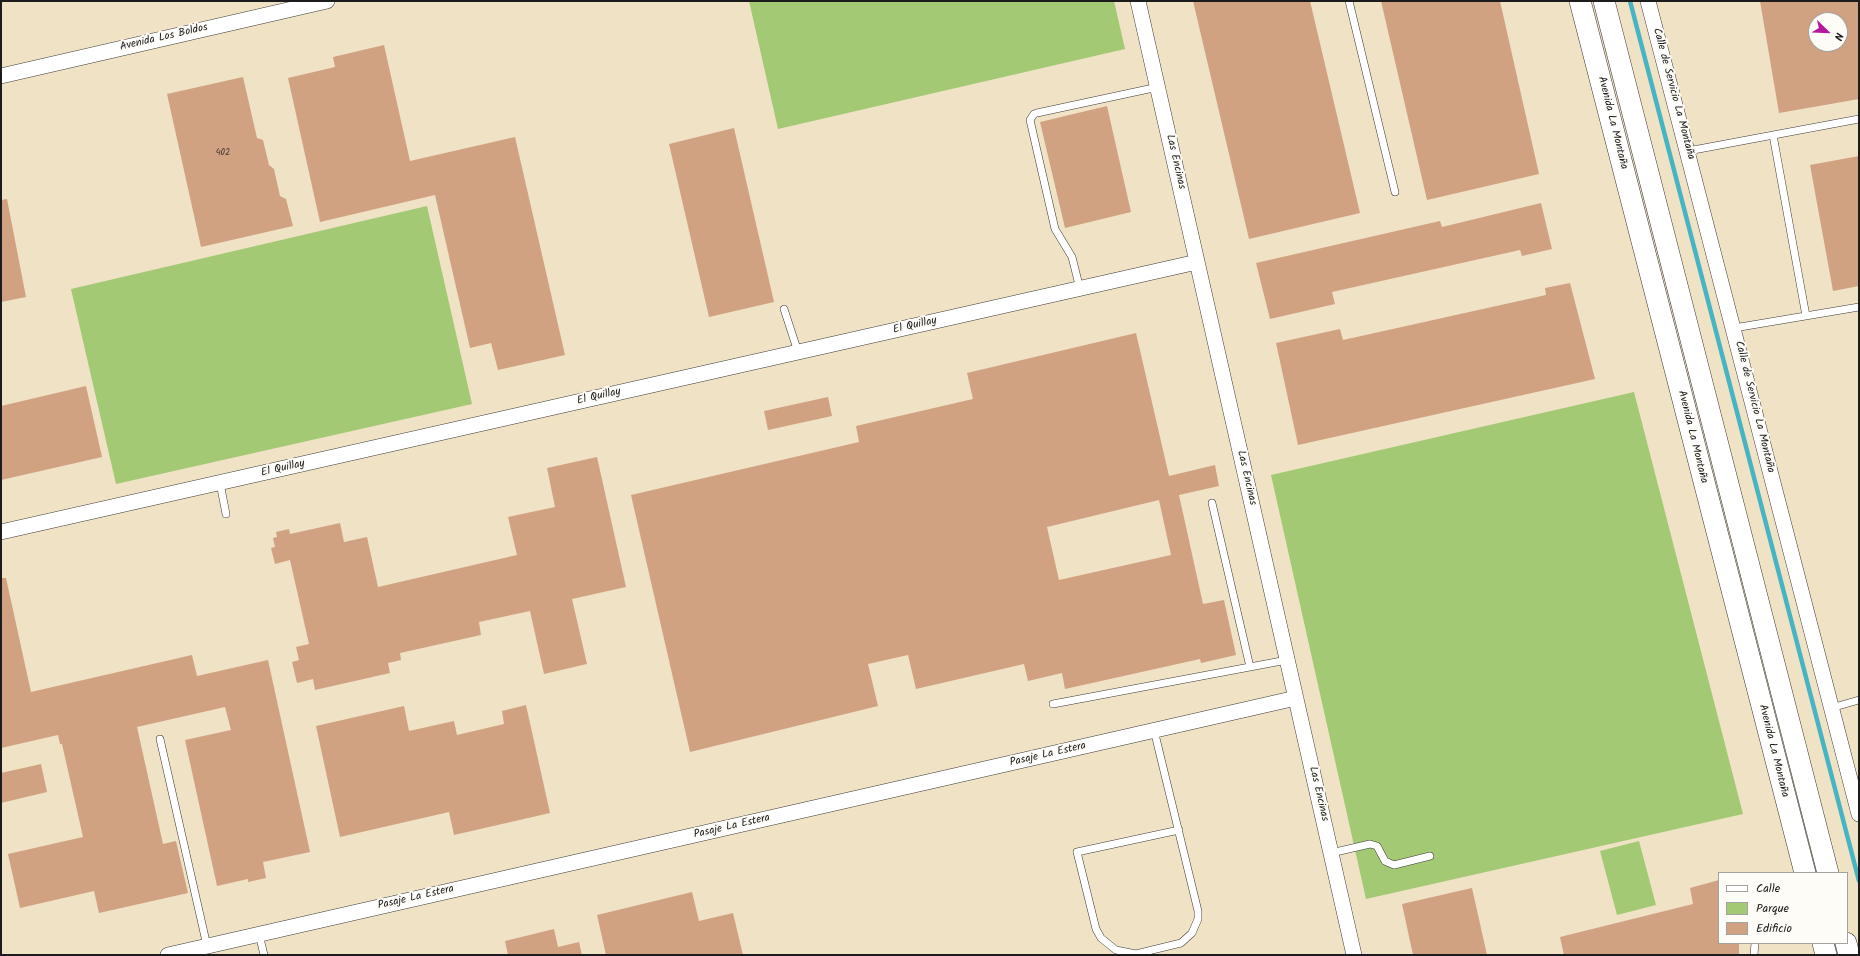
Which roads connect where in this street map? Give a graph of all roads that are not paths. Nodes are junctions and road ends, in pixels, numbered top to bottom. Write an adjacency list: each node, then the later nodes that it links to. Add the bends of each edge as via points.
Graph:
1 (328, 1): 7 (street, Avenida Los Boldos)
2 (1138, 1): 8 (street, Las Encinas)
3 (1349, 1): 12 (lane)
4 (1580, 1): 36 (main road, Avenida La Montaña)
5 (1604, 1): 37 (main road, Avenida La Montaña)
6 (1648, 1): 11 (street, Calle de Servicio La Montaña)
7 (1, 76)
8 (1158, 87): 13 (street, Las Encinas); 14 (lane, via 1037,113 1030,120 1055,229 1072,257)
9 (1859, 119): 10 (lane)
10 (1773, 135): 11 (lane); 17 (lane)
11 (1688, 151): 18 (street, Calle de Servicio La Montaña)
12 (1395, 192)
13 (1197, 262): 14 (street, El Quillay); 24 (street, Las Encinas)
14 (1080, 289): 19 (street, El Quillay)
15 (1859, 307): 17 (lane)
16 (784, 309): 19 (lane)
17 (1806, 316): 18 (lane)
18 (1734, 328): 29 (street, Calle de Servicio La Montaña)
19 (798, 352): 20 (street, El Quillay)
20 (220, 483): 22 (lane); 23 (street, El Quillay)
21 (1212, 503): 25 (lane)
22 (226, 514)
23 (1, 532)
24 (1287, 660): 25 (lane); 26 (street, Las Encinas)
25 (1250, 667): 28 (lane)
26 (1296, 698): 30 (street, Pasaje La Estera); 34 (street, Las Encinas)
27 (1859, 700): 29 (lane)
28 (1053, 704)
29 (1831, 708): 32 (street, Calle de Servicio La Montaña)
30 (1154, 730): 33 (lane); 38 (street, Pasaje La Estera)
31 (160, 739): 42 (lane)
32 (1859, 814)
33 (1178, 830): 33 (lane, via 1198,911 1196,926 1181,943 1136,954 1116,950 1101,938 1096,929 1077,852)
34 (1331, 853): 35 (lane, via 1370,844 1377,846 1385,861 1394,865); 45 (street, Las Encinas)
35 (1430, 856)
36 (1804, 872)
37 (1828, 872)
38 (259, 934): 42 (street, Pasaje La Estera); 44 (lane)
39 (1755, 944): 46 (lane)
40 (1822, 944): 47 (main road)
41 (1846, 944): 48 (main road)
42 (201, 950): 43 (street, Pasaje La Estera)
43 (168, 955)
44 (264, 955)
45 (1354, 955)
46 (1754, 955)
47 (1826, 955)
48 (1849, 955)

